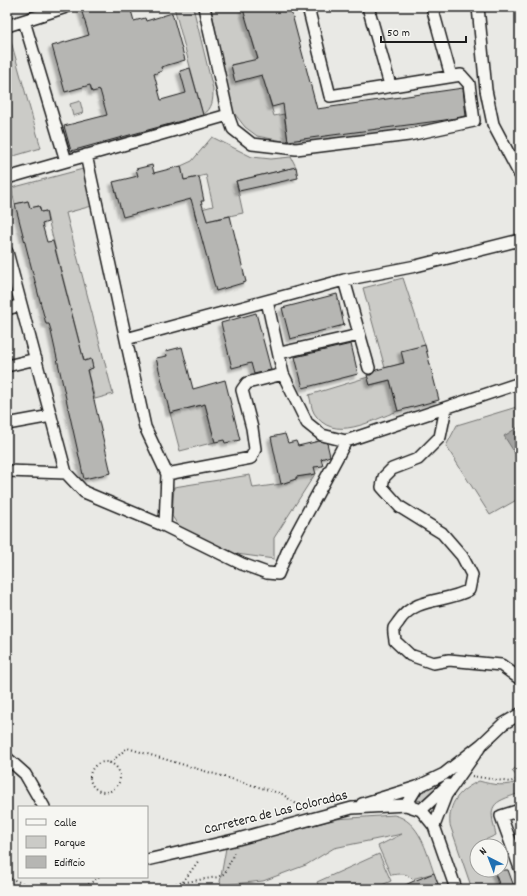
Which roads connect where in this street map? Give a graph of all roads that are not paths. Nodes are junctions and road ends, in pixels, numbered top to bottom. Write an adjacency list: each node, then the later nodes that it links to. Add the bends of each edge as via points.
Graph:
1 (66, 7): 7 (street)
2 (204, 7): 11 (street)
3 (308, 7): 10 (street, via 330,96)
4 (368, 7): 10 (street)
5 (432, 7): 9 (street)
6 (478, 7): 14 (street, via 486,90 493,124)
7 (24, 21): 8 (street); 13 (street)
8 (7, 26)
9 (451, 76): 10 (street); 11 (street, via 461,75 469,84 474,122 408,135 296,149 252,144 233,129)
10 (390, 85)
11 (228, 115): 12 (street)
12 (86, 155): 13 (street); 23 (street)
13 (66, 161): 15 (street)
14 (520, 175)
15 (7, 178)
16 (520, 240): 18 (street, via 416,266)
17 (7, 252): 20 (street)
18 (344, 280): 19 (street); 22 (street)
19 (267, 301): 23 (street); 24 (street)
20 (21, 305): 21 (street); 25 (street)
21 (7, 309)
22 (359, 335): 24 (street); 27 (street)
23 (126, 339): 36 (street, via 145,427)
24 (280, 353): 28 (street)
25 (36, 359): 26 (street); 31 (street)
26 (7, 366)
27 (369, 368)
28 (284, 374): 33 (street, via 307,423 322,435); 36 (street, via 247,383 242,390 255,449 251,458)
29 (520, 383): 30 (street)
30 (446, 408): 33 (street); 38 (street, via 440,437 418,459 392,469 384,477 382,487 400,508 442,533 462,556 472,575 469,590 427,601 404,613 394,629 395,641 410,655 433,663 449,660 501,665)
31 (51, 416): 32 (street); 35 (street)
32 (7, 424)
33 (346, 441): 37 (street, via 290,545 278,574 242,564)
34 (7, 471): 35 (street)
35 (66, 473): 37 (street, via 84,492)
36 (167, 474): 37 (street)
37 (166, 526)
38 (520, 679)
39 (520, 714): 40 (street, via 503,724)
40 (482, 744): 42 (street); 43 (street, via 444,774)
41 (7, 758): 44 (street, via 25,774)
42 (460, 774): 47 (street); 49 (street, via 446,795)
43 (417, 787): 45 (street); 46 (street)
44 (43, 806)
45 (406, 806): 46 (street, Carretera de Las Coloradas); 47 (street, Carretera de Las Coloradas)
46 (352, 808): 50 (street, Carretera de Las Coloradas, via 238,839)
47 (421, 810): 49 (street)
48 (520, 810): 51 (street, via 501,816)
49 (434, 826): 52 (street)
50 (148, 860)
51 (520, 868)
52 (456, 889)

